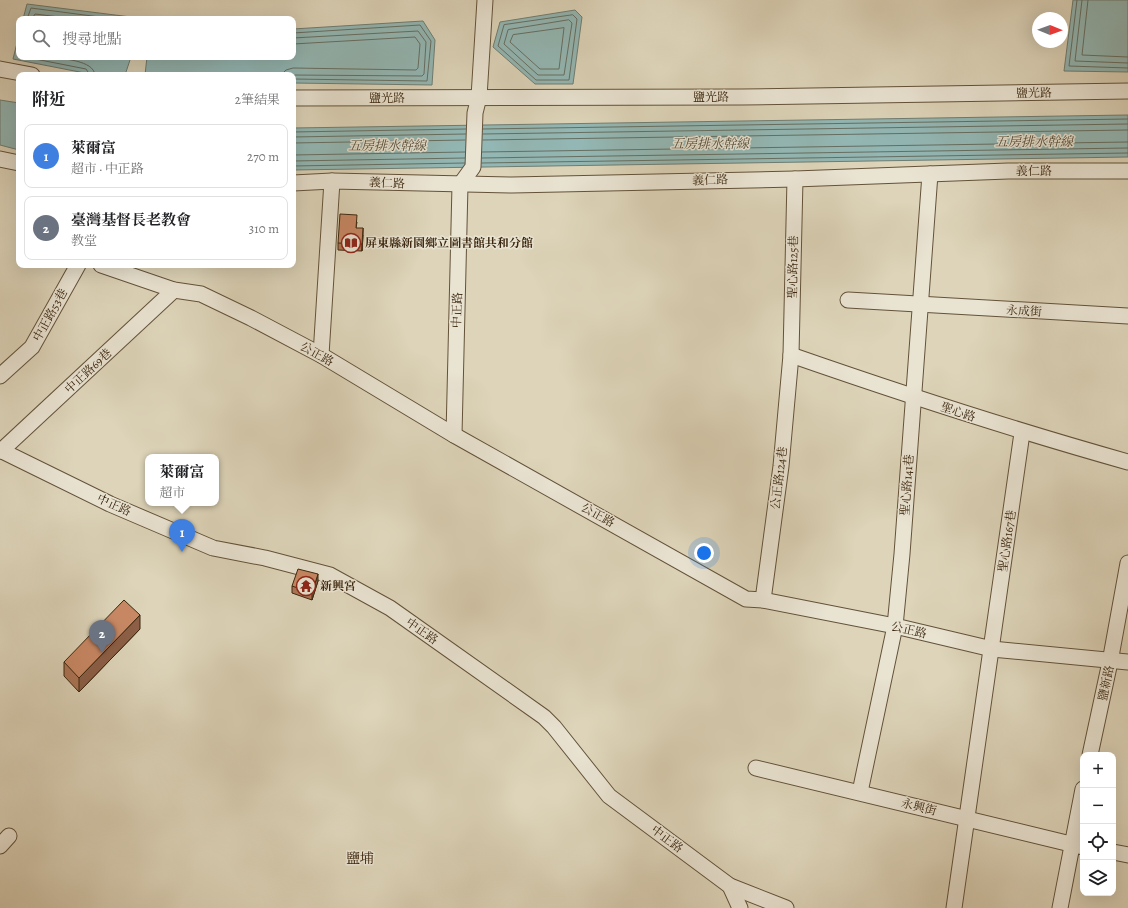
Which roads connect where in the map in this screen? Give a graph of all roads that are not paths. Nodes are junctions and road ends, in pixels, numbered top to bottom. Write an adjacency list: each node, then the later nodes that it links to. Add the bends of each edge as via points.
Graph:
1 (485, 0): 5 (street)
2 (0, 69): 3 (street)
3 (16, 72)
4 (1128, 91): 5 (street, 鹽光路, via 742,97)
5 (480, 97): 6 (street, 鹽光路); 14 (street, via 475,112 474,167)
6 (296, 98)
7 (0, 159): 8 (street)
8 (16, 162)
9 (1128, 172): 10 (street, 義仁路, via 1008,171)
10 (930, 174): 11 (street, 義仁路); 19 (street, 聖心路141巷)
11 (795, 179): 14 (street, 義仁路); 22 (street, 聖心路125巷)
12 (332, 181): 13 (street, 義仁路); 14 (street, 義仁路); 21 (street)
13 (296, 183)
14 (460, 185): 26 (street, 中正路)
15 (76, 268): 23 (street, 中正路53巷, via 32,348)
16 (111, 268): 17 (street, 公正路)
17 (174, 290): 21 (street, 公正路, via 201,294); 27 (street, 中正路69巷)
18 (848, 300): 19 (street, 永成街)
19 (920, 305): 20 (street, 永成街); 24 (street, 聖心路141巷)
20 (1128, 316)
21 (321, 355): 26 (street, 公正路)
22 (791, 355): 24 (street, 聖心路); 30 (street, 公正路124巷, via 781,466)
23 (0, 376)
24 (914, 398): 25 (street, 聖心路); 31 (street, 聖心路141巷)
25 (1022, 433): 28 (street, 聖心路); 32 (street, 聖心路167巷)
26 (454, 435): 30 (street, 公正路, via 746,599)
27 (1, 451): 43 (street, 中正路, via 110,504 213,548 330,575 390,608 544,717 609,796)
28 (1128, 462)
29 (1128, 563): 33 (street, 鹽新路)
30 (764, 600): 31 (street, 公正路)
31 (895, 626): 32 (street, 公正路); 37 (street, 聖心路141巷)
32 (992, 649): 33 (street, 公正路); 39 (street, 聖心路167巷)
33 (1110, 662): 34 (street, 公正路); 35 (street, 鹽新路)
34 (1128, 662)
35 (1091, 752)
36 (756, 768): 37 (street, 永興街)
37 (860, 792): 39 (street, 永興街)
38 (1080, 818): 40 (street)
39 (966, 819): 40 (street, 永興街); 46 (street, 聖心路167巷)
40 (1077, 846): 47 (street)
41 (1116, 853): 42 (street)
42 (1128, 855)
43 (730, 886): 44 (street); 45 (street, 中正路)
44 (740, 908)
45 (786, 908)
46 (954, 908)
47 (1060, 908)

